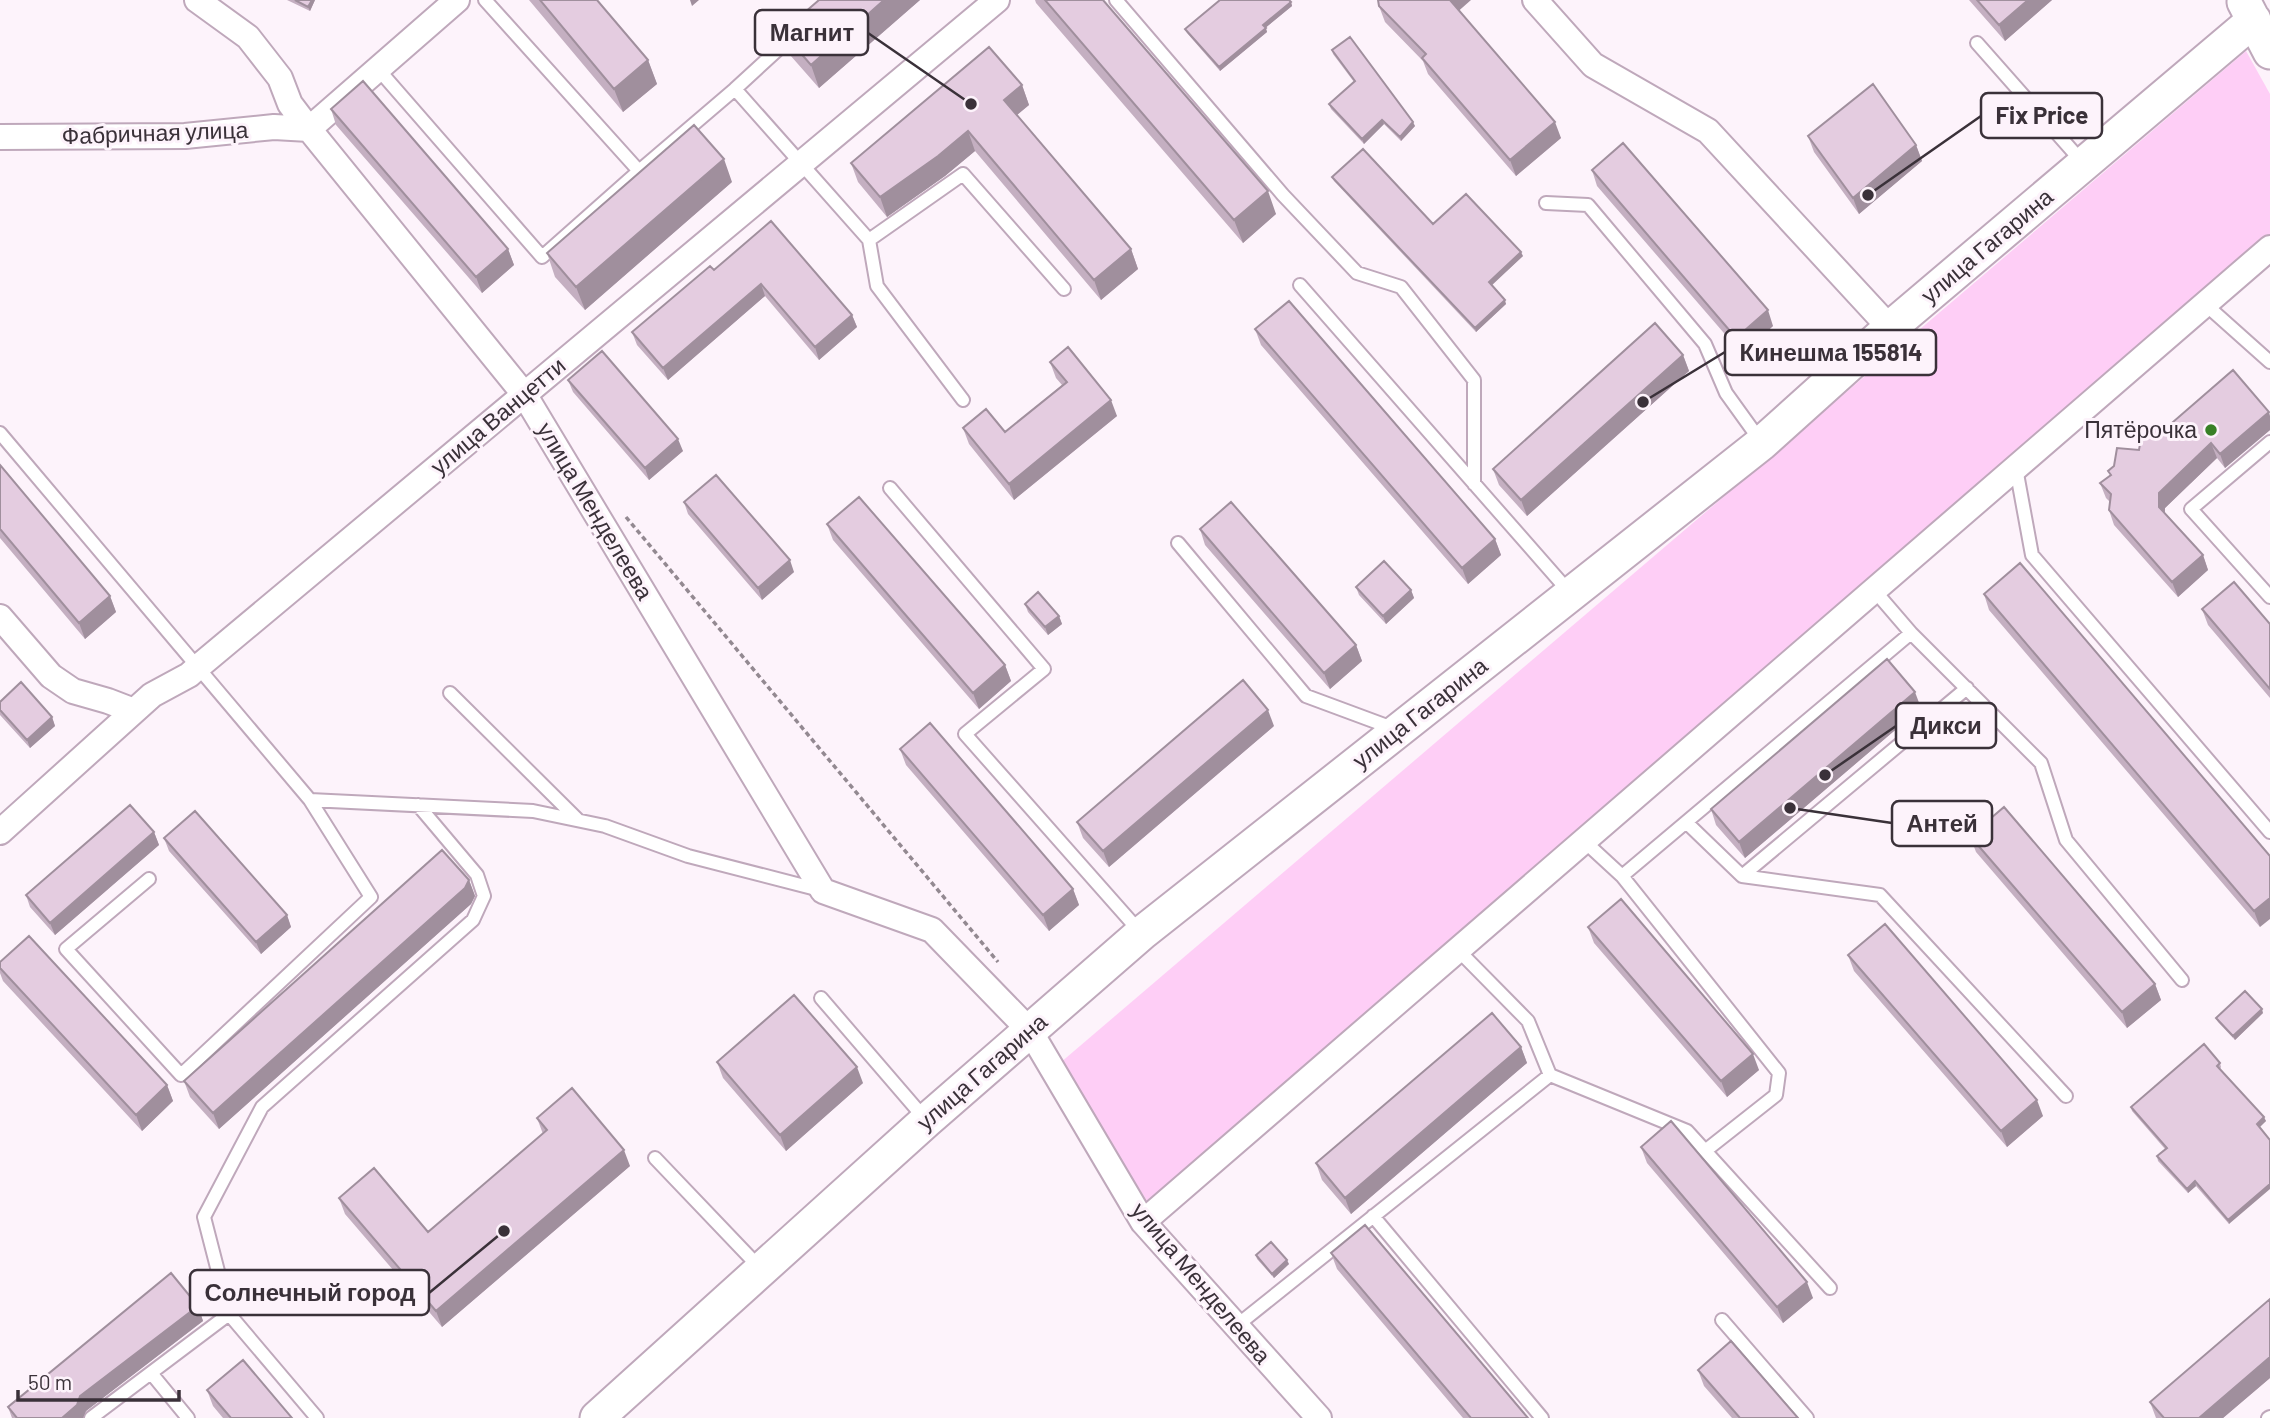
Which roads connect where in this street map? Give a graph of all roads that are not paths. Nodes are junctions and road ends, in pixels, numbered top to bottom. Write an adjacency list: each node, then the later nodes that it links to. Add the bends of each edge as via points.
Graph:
1 (197, 0): 13 (street, улица Менделеева, via 248,37 280,78 290,104)
2 (457, 0): 11 (street)
3 (485, 0): 17 (lane)
4 (997, 0): 15 (street, улица Ванцетти)
5 (1115, 0): 32 (lane, via 1283,195 1357,273 1401,287 1475,380)
6 (1535, 0): 24 (street, via 1593,65 1708,131)
7 (2248, 10): 10 (street); 16 (street, улица Гагарина)
8 (803, 27): 12 (lane)
9 (1977, 43): 16 (lane)
10 (2270, 51)
11 (378, 69): 13 (street); 17 (lane, via 542,257)
12 (735, 89): 15 (lane); 17 (lane)
13 (309, 129): 14 (street, Фабричная улица, via 274,127 185,136); 26 (street, улица Менделеева)
14 (0, 137)
15 (802, 162): 19 (lane); 26 (street, улица Ванцетти)
16 (2085, 164): 24 (street, улица Гагарина)
17 (639, 171)
18 (1546, 203): 30 (lane, via 1588,205 1705,344 1726,393)
19 (869, 240): 22 (lane, via 963,174); 27 (lane, via 877,286)
20 (2270, 248): 23 (street)
21 (1300, 285): 32 (lane)
22 (1064, 289)
23 (2205, 304): 25 (lane); 31 (street)
24 (1890, 328): 30 (street, улица Гагарина)
25 (2270, 362)
26 (524, 394): 40 (street, улица Ванцетти); 55 (street, улица Менделеева)
27 (963, 400)
28 (0, 433): 40 (lane)
29 (2270, 442): 37 (lane, via 2191,509)
30 (1762, 443): 36 (street, улица Гагарина)
31 (2016, 468): 35 (street); 50 (lane, via 2032,555)
32 (1475, 484): 36 (lane)
33 (890, 488): 56 (lane, via 1044,669 965,734)
34 (1178, 543): 44 (lane, via 1306,696)
35 (1874, 590): 39 (lane); 51 (street)
36 (1571, 594): 44 (street, улица Гагарина)
37 (2270, 597)
38 (0, 617): 43 (street, via 51,676 73,691)
39 (1911, 633): 41 (lane); 48 (lane)
40 (198, 667): 43 (street, улица Ванцетти); 45 (lane)
41 (1967, 688): 53 (lane); 58 (lane, via 2041,764 2066,840)
42 (450, 693): 47 (lane)
43 (134, 711): 49 (street, улица Ванцетти)
44 (1399, 730): 56 (street, улица Гагарина)
45 (310, 800): 46 (lane); 54 (lane, via 371,897 181,1075 66,949)
46 (418, 805): 47 (lane, via 533,811); 70 (lane, via 477,875 484,896 473,919 262,1107 204,1217)
47 (578, 821): 55 (lane)
48 (1687, 823): 52 (lane); 53 (lane)
49 (0, 832)
50 (2270, 832)
51 (1584, 841): 52 (lane); 57 (street)
52 (1622, 876): 64 (lane, via 1779,1073 1776,1094)
53 (1742, 876): 62 (lane, via 1880,895)
54 (149, 879)
55 (823, 891): 60 (street, улица Менделеева, via 932,930)
56 (1142, 933): 60 (street, улица Гагарина)
57 (1458, 950): 61 (lane, via 1528,1021); 67 (street)
58 (2182, 980)
59 (821, 998): 63 (lane)
60 (1030, 1031): 63 (street, улица Гагарина); 67 (street, улица Менделеева)
61 (1550, 1074): 64 (lane, via 1687,1131); 66 (lane)
62 (2066, 1096)
63 (926, 1121): 68 (street, улица Гагарина)
64 (1705, 1151): 69 (lane)
65 (655, 1158): 68 (lane)
66 (1373, 1216): 72 (lane); 79 (lane)
67 (1143, 1222): 72 (street, улица Менделеева)
68 (760, 1268): 77 (street, улица Гагарина)
69 (1830, 1288)
70 (229, 1314): 73 (lane); 76 (lane)
71 (1722, 1320): 80 (lane)
72 (1235, 1327): 78 (street, улица Менделеева)
73 (151, 1373): 74 (lane); 75 (lane)
74 (91, 1418)
75 (188, 1418)
76 (317, 1418)
77 (597, 1418)
78 (1319, 1418)
79 (1542, 1418)
80 (1807, 1418)

